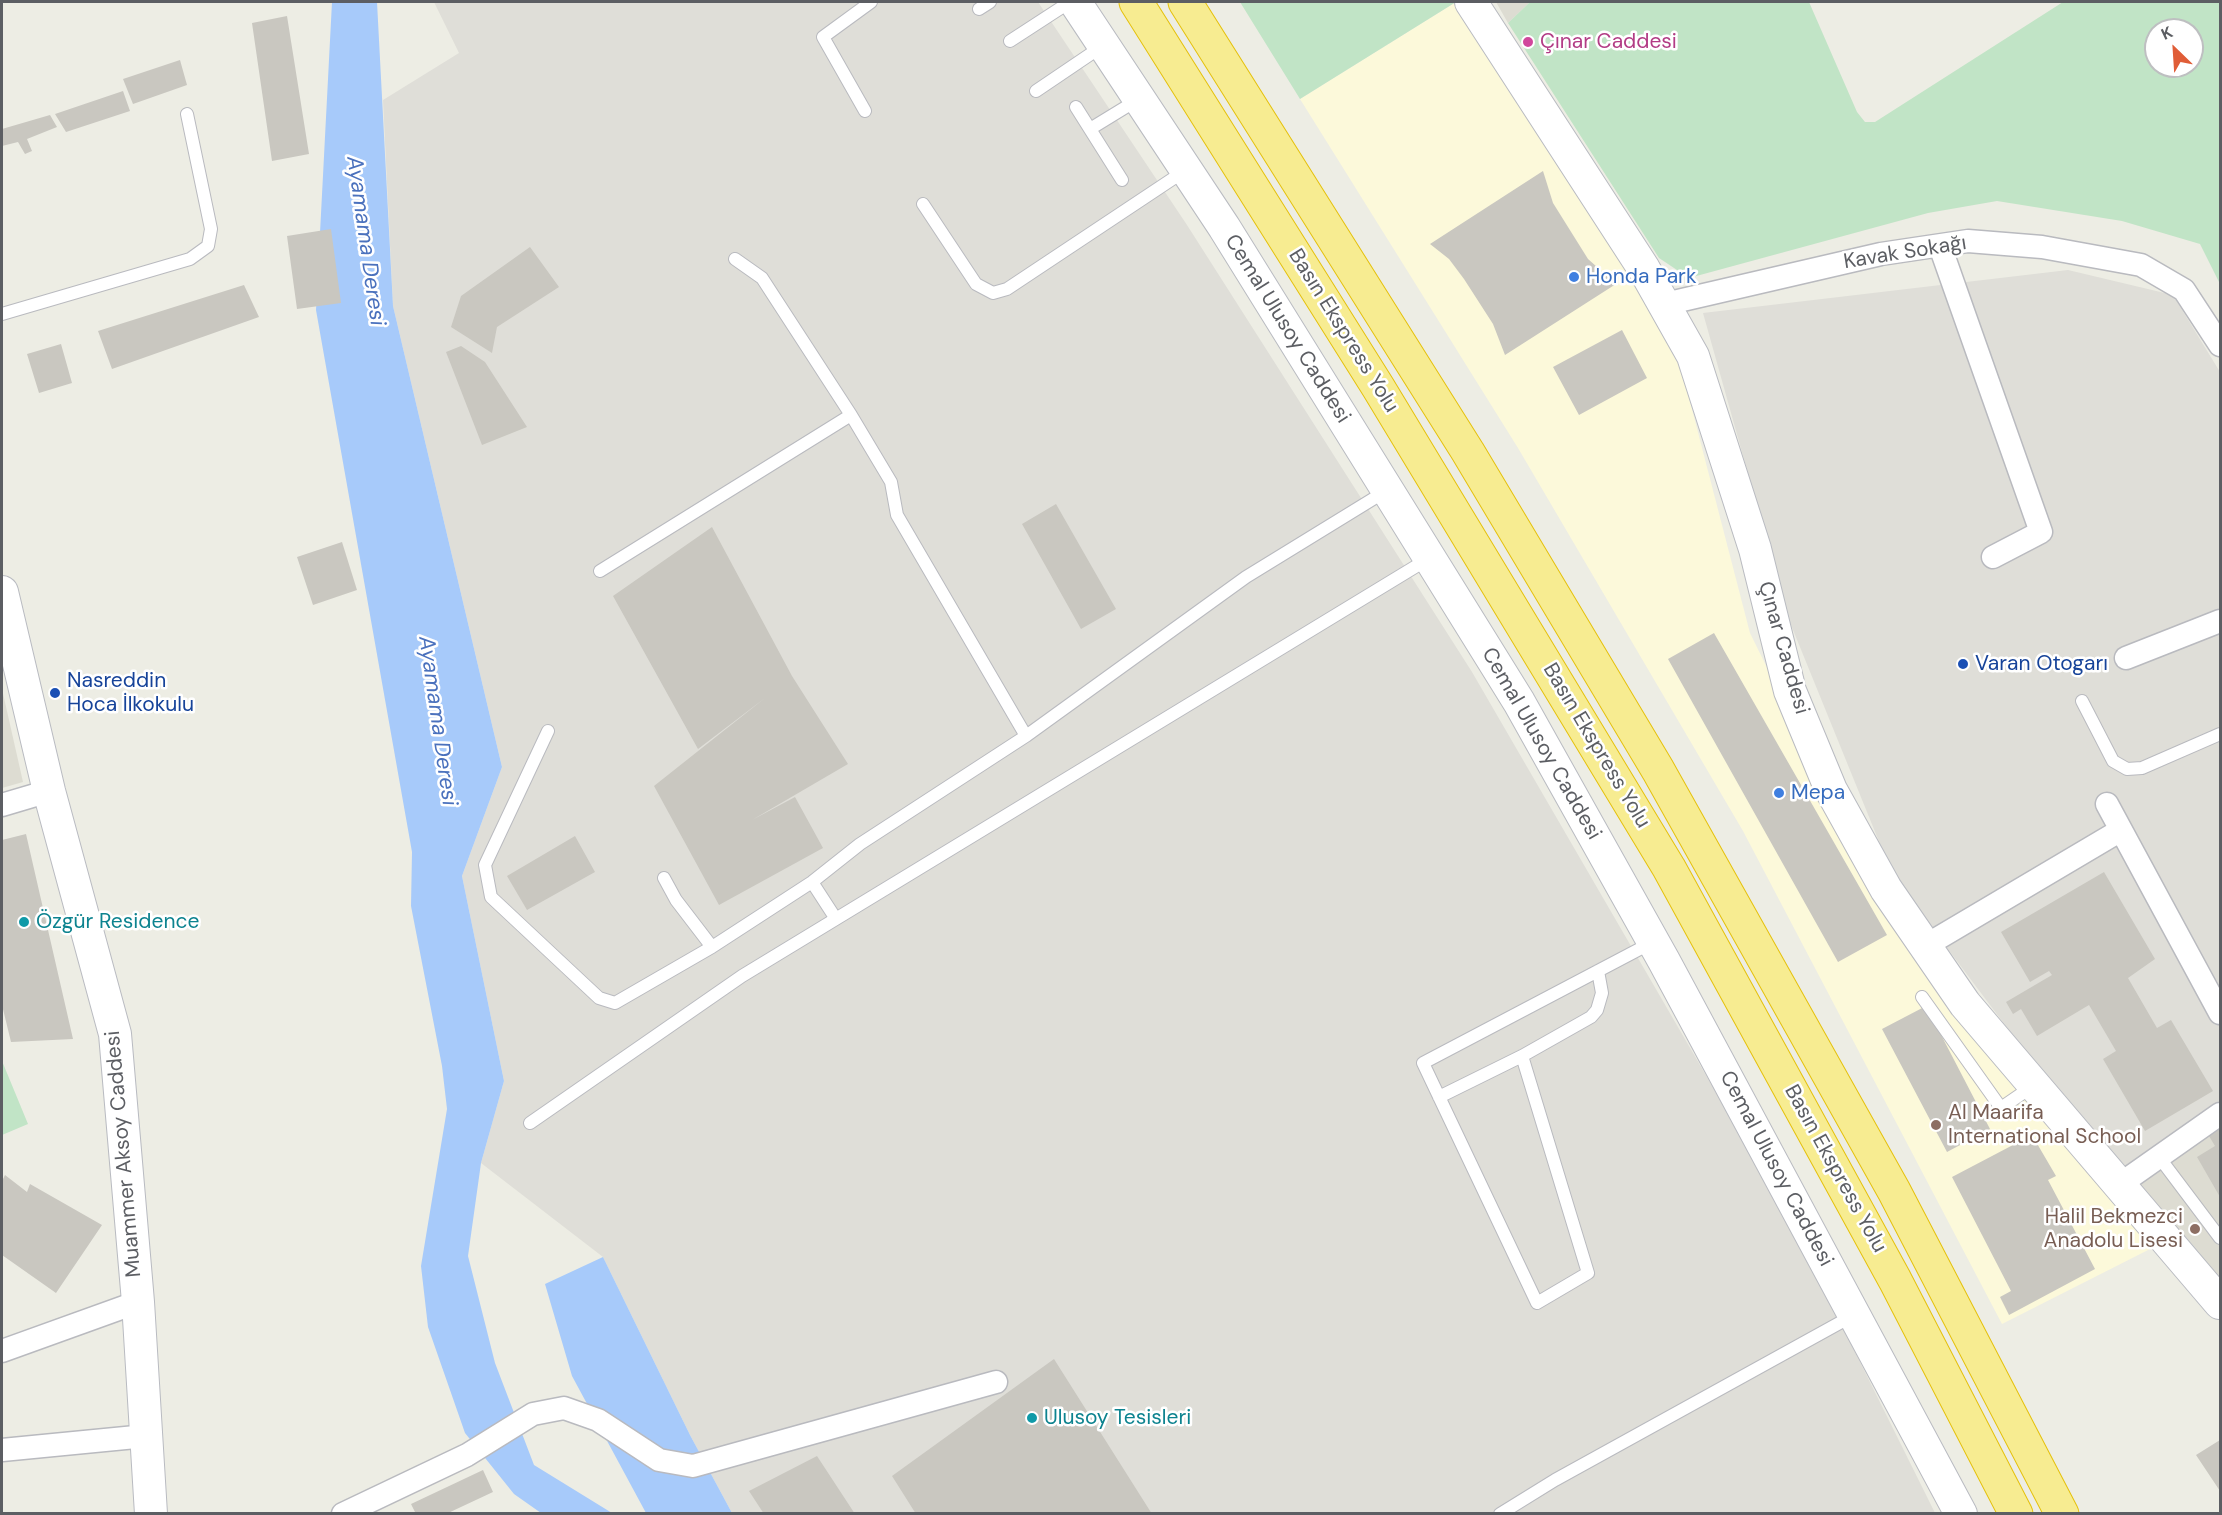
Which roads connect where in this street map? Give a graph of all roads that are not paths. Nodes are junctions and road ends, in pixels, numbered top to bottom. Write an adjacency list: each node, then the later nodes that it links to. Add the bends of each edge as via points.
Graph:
1 (871, 2): 14 (lane, via 823,37)
2 (990, 2): 8 (lane)
3 (1070, 2): 9 (lane)
4 (1075, 2): 10 (main road, Cemal Ulusoy Caddesi)
5 (1136, 2): 69 (highway, Basın Ekspress Yolu, via 1378,387 1669,868 1890,1269)
6 (1185, 2): 70 (highway, Basın Ekspress Yolu, via 1468,452 1658,770 1894,1191)
7 (1471, 2): 22 (main road, Çınar Caddesi)
8 (979, 9)
9 (1010, 41)
10 (1104, 45): 11 (lane); 12 (main road, Cemal Ulusoy Caddesi)
11 (1036, 91)
12 (1139, 99): 16 (lane); 17 (main road, Cemal Ulusoy Caddesi)
13 (1076, 107): 16 (lane)
14 (866, 111)
15 (187, 114): 23 (lane, via 211,229 208,246 190,259)
16 (1090, 129): 18 (lane)
17 (1186, 170): 19 (lane, via 1007,289 993,293 976,284); 26 (main road, Cemal Ulusoy Caddesi)
18 (1122, 180)
19 (923, 204)
20 (1940, 246): 22 (street, Kavak Sokağı, via 1881,254); 24 (street, Kavak Sokağı, via 1968,242 2042,247 2141,265 2184,290); 27 (street, via 2042,532)
21 (735, 259): 25 (lane, via 762,278)
22 (1665, 304): 45 (main road, Çınar Caddesi, via 1694,356 1755,549 1791,691 1831,790 1886,889)
23 (2, 314)
24 (2220, 345)
25 (851, 414): 29 (lane); 36 (lane, via 891,482 897,515)
26 (1388, 490): 28 (main road, Cemal Ulusoy Caddesi); 36 (lane, via 1246,577)
27 (1993, 557)
28 (1429, 559): 43 (lane); 44 (main road, Cemal Ulusoy Caddesi, via 1519,702)
29 (600, 571)
30 (4, 610): 37 (main road, Muammer Aksoy Caddesi)
31 (2220, 621): 32 (street)
32 (2126, 658)
33 (2082, 701): 35 (lane, via 2113,761 2127,769 2142,768)
34 (548, 731): 46 (lane, via 485,865 491,897 599,998 615,1003)
35 (2220, 734)
36 (1026, 736): 42 (lane, via 860,843)
37 (49, 791): 39 (street); 58 (main road, Muammer Aksoy Caddesi, via 115,1034)
38 (2107, 804): 40 (street)
39 (2, 805)
40 (2121, 830): 45 (street); 49 (street)
41 (664, 878): 46 (lane, via 675,900)
42 (812, 882): 43 (lane); 46 (lane)
43 (836, 919): 54 (lane, via 742,976)
44 (1653, 942): 47 (lane); 60 (main road, Cemal Ulusoy Caddesi)
45 (1924, 946): 51 (main road, Çınar Caddesi, via 1965,1004)
46 (712, 947)
47 (1598, 971): 50 (lane, via 1602,993 1591,1017); 52 (lane, via 1423,1063)
48 (1922, 997): 51 (lane, via 2001,1108)
49 (2220, 1013)
50 (1522, 1056): 52 (lane); 52 (lane, via 1588,1274 1537,1303)
51 (2035, 1084): 56 (main road, Çınar Caddesi)
52 (1439, 1097)
53 (2220, 1113): 55 (street)
54 (530, 1123)
55 (2159, 1157): 56 (street); 57 (lane)
56 (2119, 1185): 59 (main road, Çınar Caddesi)
57 (2220, 1238)
58 (138, 1302): 61 (street); 63 (main road, Muammer Aksoy Caddesi)
59 (2220, 1303)
60 (1855, 1314): 67 (lane); 68 (main road, Cemal Ulusoy Caddesi)
61 (2, 1351)
62 (996, 1382): 66 (street, via 693,1466 659,1460 598,1420 564,1408 533,1414 467,1455)
63 (146, 1436): 64 (street); 65 (main road, Muammer Aksoy Caddesi)
64 (2, 1450)
65 (151, 1514)
66 (343, 1514)
67 (1500, 1514)
68 (1960, 1514)
69 (2016, 1514)
70 (2062, 1514)

